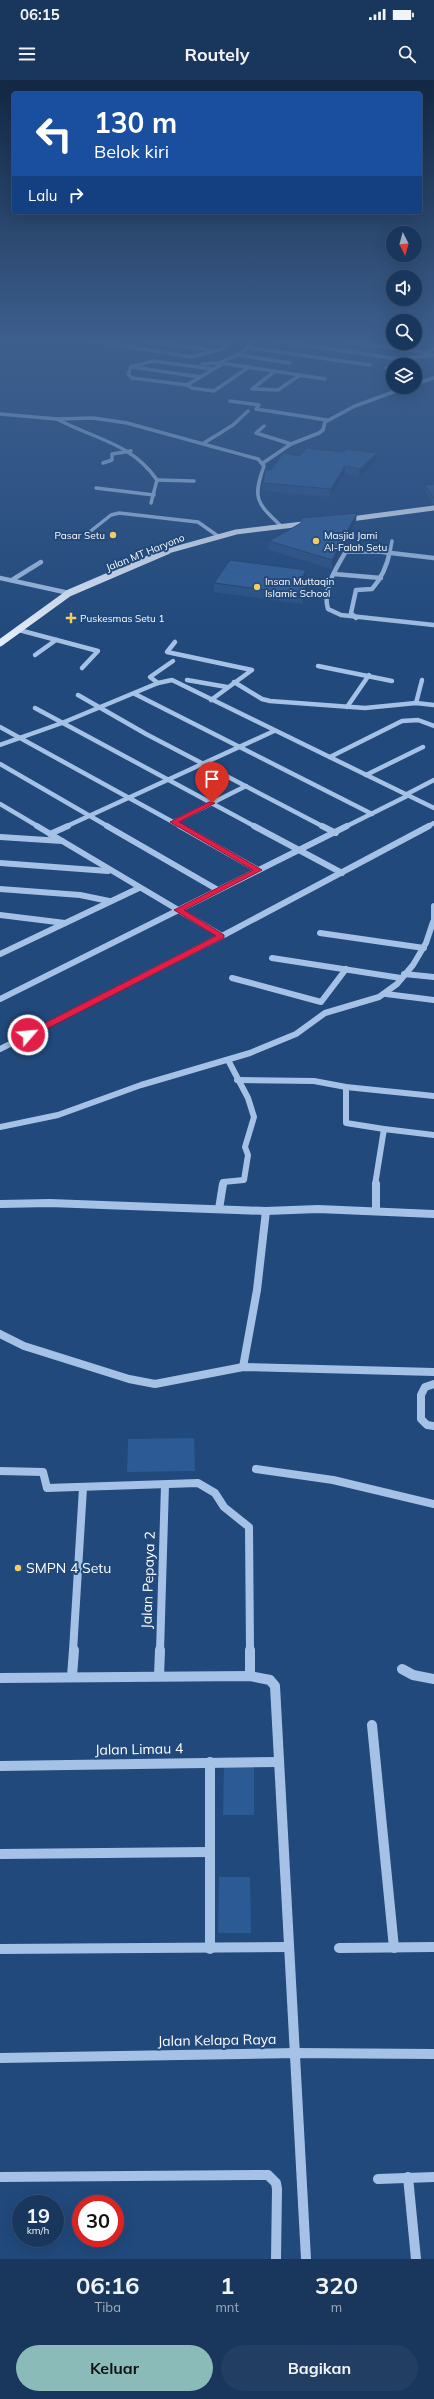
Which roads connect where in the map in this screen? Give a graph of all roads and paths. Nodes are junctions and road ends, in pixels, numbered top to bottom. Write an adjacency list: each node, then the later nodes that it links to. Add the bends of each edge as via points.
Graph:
1 (111, 443): 6 (street)
2 (204, 443): 8 (street, via 258,459)
3 (287, 443): 5 (street)
4 (294, 443): 5 (street)
5 (291, 444): 8 (street)
6 (131, 452): 7 (street, via 112,454 112,460); 9 (street)
7 (103, 463)
8 (263, 463): 11 (street)
9 (157, 480): 10 (street); 14 (street)
10 (194, 481)
11 (256, 485): 12 (street); 19 (street, via 258,505)
12 (263, 485)
13 (96, 488): 14 (street)
14 (154, 495): 15 (street)
15 (151, 503)
16 (434, 508): 17 (main road)
17 (339, 520)
18 (317, 522): 19 (main road, Jalan MT Haryono)
19 (281, 526): 21 (main road, Jalan MT Haryono)
20 (87, 534): 21 (street, via 112,515 119,513 198,522)
21 (218, 536): 30 (main road, Jalan MT Haryono, via 154,556)
22 (392, 541): 23 (street)
23 (391, 554): 24 (street); 26 (street, via 370,551 346,552); 28 (street)
24 (434, 558)
25 (41, 562): 29 (street)
26 (334, 574): 28 (street); 31 (street, via 328,590 328,610 340,616)
27 (0, 578): 29 (street)
28 (381, 578): 31 (street, via 372,589 356,590 351,613)
29 (12, 580): 30 (street)
30 (69, 593): 33 (main road, Jalan MT Haryono)
31 (356, 618): 32 (street)
32 (434, 625)
33 (19, 630): 34 (street); 36 (main road, Jalan MT Haryono)
34 (56, 640): 37 (street); 40 (street, via 98,651)
35 (175, 642): 45 (street, via 167,652 252,670)
36 (0, 643)
37 (35, 656)
38 (173, 661): 46 (street, via 150,677)
39 (318, 666): 41 (street)
40 (82, 668)
41 (369, 675): 44 (street); 53 (street)
42 (187, 680): 47 (street)
43 (422, 680): 51 (street)
44 (392, 681)
45 (234, 682): 47 (street); 53 (street, via 262,699)
46 (158, 683): 48 (street); 50 (street, via 175,681)
47 (227, 687): 50 (street)
48 (135, 694): 55 (street); 62 (street)
49 (78, 695): 55 (street)
50 (211, 700): 59 (street)
51 (416, 703): 52 (street); 53 (street, via 366,708)
52 (434, 705)
53 (347, 707)
54 (35, 708): 56 (street)
55 (101, 708): 56 (street); 66 (street)
56 (62, 724): 60 (street); 69 (street)
57 (434, 726): 64 (street, via 418,720 402,721)
58 (0, 727): 60 (street)
59 (274, 731): 62 (street); 64 (street)
60 (20, 738): 61 (street); 72 (street)
61 (0, 745)
62 (238, 747): 66 (street); 76 (street)
63 (423, 747): 67 (street)
64 (330, 757): 67 (street)
65 (0, 764): 77 (street)
66 (203, 764): 69 (street); 70 (street)
67 (366, 775): 71 (street)
68 (434, 780): 71 (street)
69 (167, 781): 72 (street); 73 (street)
70 (246, 786): 73 (street); 80 (street)
71 (408, 795): 75 (street); 76 (street)
72 (129, 797): 77 (street); 78 (street)
73 (212, 803): 78 (street); 84 (street)
74 (0, 804): 81 (street)
75 (434, 808)
76 (372, 814): 80 (street)
77 (90, 815): 81 (street); 91 (street)
78 (174, 822): 86 (street)
79 (434, 823): 88 (street)
80 (336, 833): 84 (street)
81 (50, 834): 83 (street)
82 (0, 837): 83 (street)
83 (62, 841): 87 (street)
84 (298, 850): 86 (street); 88 (street)
85 (0, 864): 87 (street)
86 (258, 870): 91 (street)
87 (110, 871): 89 (street)
88 (342, 873): 99 (street)
89 (139, 888): 92 (street); 94 (street)
90 (0, 889): 92 (street, via 80,895)
91 (218, 890): 94 (street)
92 (109, 901): 97 (street)
93 (434, 906): 96 (street)
94 (178, 910): 99 (street); 108 (street)
95 (0, 915): 97 (street)
96 (433, 922): 100 (street)
97 (67, 923): 101 (street)
98 (320, 933): 100 (street)
99 (222, 936): 110 (street)
100 (424, 948): 104 (street)
101 (0, 954)
102 (272, 958): 103 (street)
103 (346, 969): 104 (street); 106 (street, via 321,1002)
104 (403, 976): 105 (street); 107 (street)
105 (434, 977)
106 (232, 978)
107 (386, 994): 109 (street); 111 (street, via 325,1013 307,1027 283,1040)
108 (0, 999)
109 (434, 1000)
110 (0, 1049)
111 (228, 1060): 112 (street); 115 (street, via 141,1085 58,1115)
112 (237, 1080): 113 (street, via 314,1081); 119 (street, via 252,1107 254,1116 244,1147 248,1155 244,1180 223,1182)
113 (346, 1087): 114 (street); 116 (street, via 346,1123)
114 (434, 1096)
115 (0, 1127)
116 (384, 1129): 117 (street); 120 (street, via 375,1188)
117 (434, 1135)
118 (0, 1204): 119 (street, via 50,1203)
119 (219, 1209): 121 (street)
120 (376, 1210): 121 (street); 122 (street)
121 (266, 1211): 124 (street, via 257,1290)
122 (434, 1214)
123 (0, 1334): 124 (street, via 24,1346 129,1379 150,1383 164,1383)
124 (243, 1367): 125 (street)
125 (434, 1372)
126 (434, 1384): 127 (street, via 425,1387 421,1395 421,1419 428,1426)
127 (434, 1426)
128 (256, 1469): 132 (street, via 333,1480)
129 (0, 1471): 131 (street, via 43,1472 45,1488)
130 (165, 1485): 131 (street); 135 (street, Jalan Pepaya 2); 136 (street, via 192,1482 203,1484 215,1493 228,1511 249,1528)
131 (83, 1488): 134 (street)
132 (434, 1504)
133 (402, 1669): 138 (street, via 413,1675)
134 (72, 1676): 135 (street); 137 (street)
135 (159, 1676): 136 (street)
136 (250, 1676): 141 (street, via 270,1680 275,1686)
137 (0, 1678)
138 (434, 1679)
139 (372, 1725): 148 (street)
140 (210, 1762): 141 (street, Jalan Limau 4); 142 (street, Jalan Limau 4); 143 (street)
141 (279, 1762): 145 (street)
142 (0, 1766)
143 (209, 1852): 144 (street); 150 (street)
144 (0, 1854)
145 (288, 1947): 150 (street); 151 (street)
146 (434, 1947): 148 (street)
147 (339, 1948): 148 (street)
148 (394, 1948)
149 (0, 1949): 150 (street)
150 (210, 1949)
151 (295, 2053): 152 (street, Jalan Kelapa Raya); 153 (street, Jalan Kelapa Raya); 159 (street)
152 (434, 2054)
153 (0, 2058)
154 (0, 2177): 158 (street, via 268,2176 276,2183 277,2190)
155 (408, 2177): 156 (street); 157 (street); 160 (street)
156 (434, 2177)
157 (378, 2179)
158 (276, 2259)
159 (306, 2259)
160 (416, 2259)

